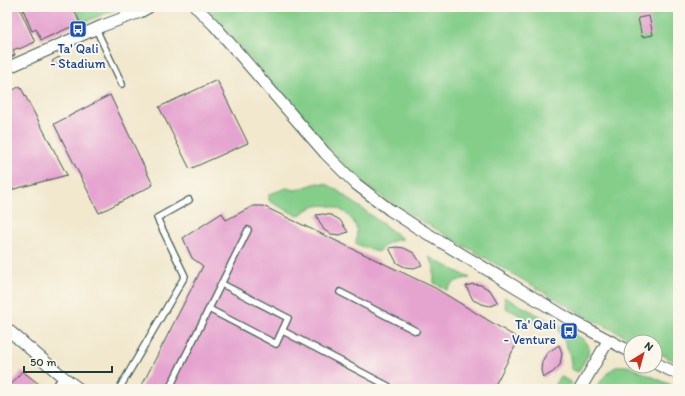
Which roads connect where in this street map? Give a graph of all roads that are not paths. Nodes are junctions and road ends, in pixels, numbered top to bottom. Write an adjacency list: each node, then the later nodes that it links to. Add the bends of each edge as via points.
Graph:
1 (149, 7): 3 (street)
2 (196, 7): 14 (street, via 325,153 356,184 418,228)
3 (96, 29): 4 (street); 5 (lane)
4 (7, 68)
5 (122, 84)
6 (189, 200): 22 (lane, via 157,218 185,276)
7 (248, 230): 8 (lane)
8 (222, 284): 10 (lane); 12 (lane, via 288,318)
9 (340, 292): 13 (lane)
10 (209, 310): 12 (lane, via 276,344); 23 (lane)
11 (7, 329): 18 (street)
12 (283, 331): 19 (lane)
13 (416, 331)
14 (608, 341): 15 (street); 24 (street)
15 (623, 348)
16 (663, 367): 17 (street)
17 (678, 374)
18 (63, 377): 20 (lane); 21 (street)
19 (388, 386)
20 (53, 389)
21 (79, 389)
22 (119, 389)
23 (168, 389)
24 (580, 389)

